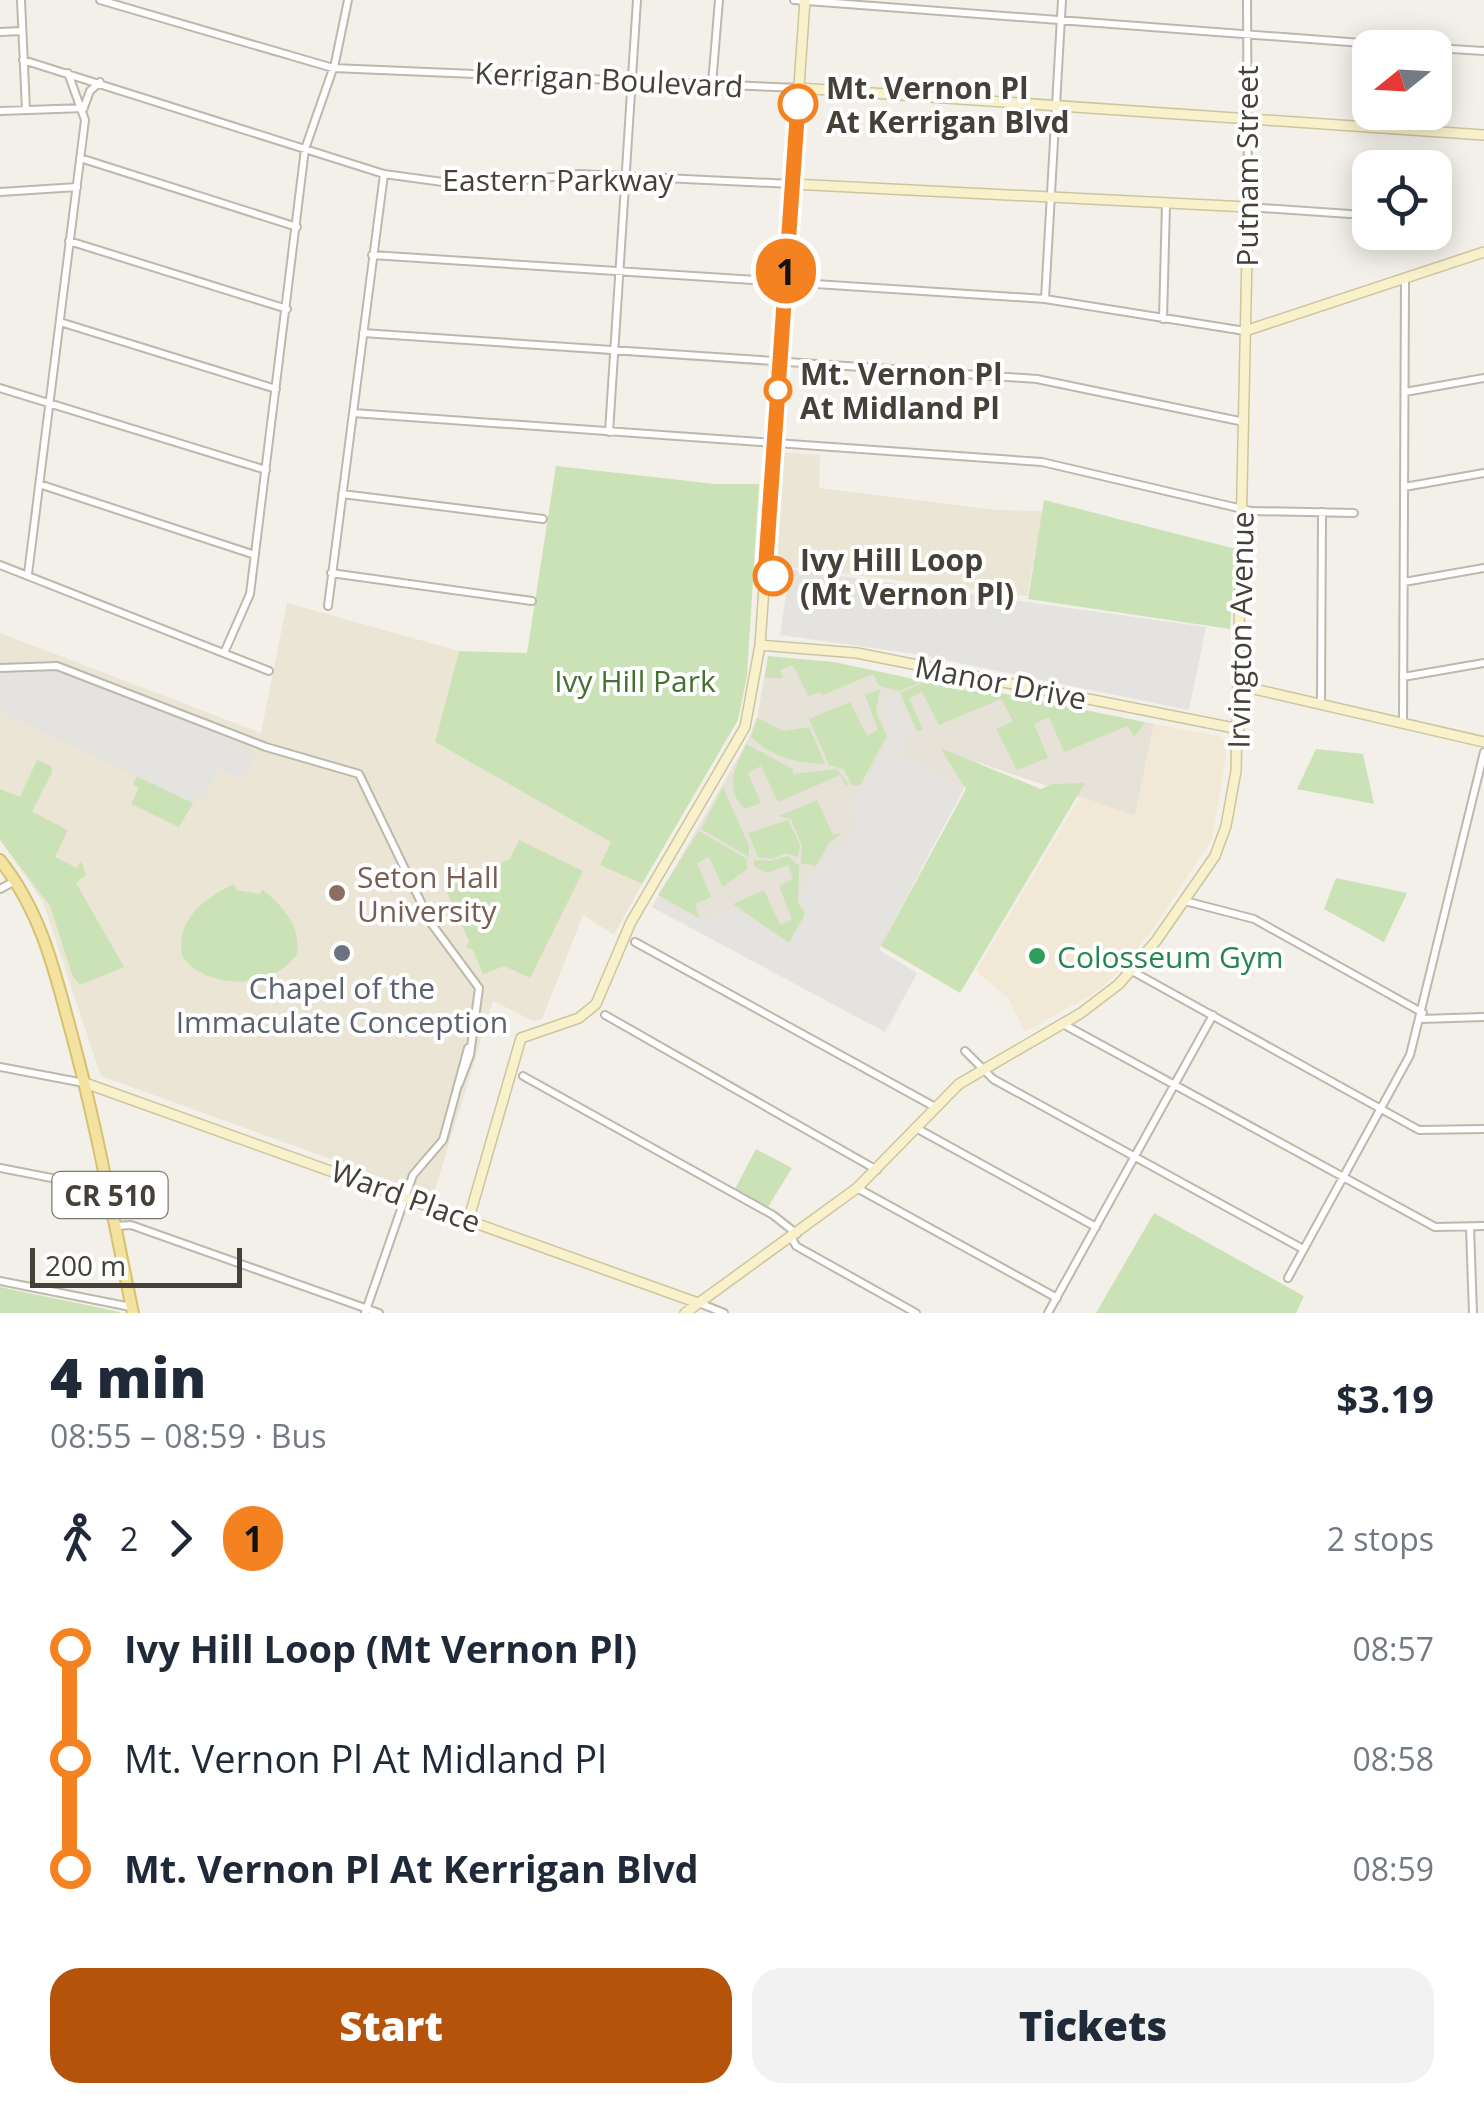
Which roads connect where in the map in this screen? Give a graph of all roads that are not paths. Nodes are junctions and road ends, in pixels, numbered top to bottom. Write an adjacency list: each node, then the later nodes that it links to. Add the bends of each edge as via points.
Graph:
1 (21, 0): 14 (street)
2 (100, 0): 21 (street, Kerrigan Boulevard)
3 (348, 0): 21 (street)
4 (637, 0): 23 (street)
5 (719, 0): 25 (street)
6 (794, 0): 7 (street)
7 (804, 0): 11 (street); 26 (street)
8 (972, 0): 12 (street)
9 (1062, 0): 13 (street)
10 (1247, 0): 16 (street, Putnam Street)
11 (890, 3): 12 (street)
12 (971, 12): 13 (street)
13 (1061, 19): 16 (street); 27 (street)
14 (22, 31): 15 (street); 20 (street)
15 (0, 32)
16 (1246, 32): 17 (street); 31 (street, Putnam Street)
17 (1352, 41)
18 (1452, 49): 19 (street)
19 (1484, 51)
20 (23, 60): 22 (street, Eastern Parkway); 29 (street)
21 (334, 68): 23 (street, Kerrigan Boulevard); 33 (street)
22 (68, 73): 24 (street, Eastern Parkway); 28 (street)
23 (632, 80): 25 (street, Kerrigan Boulevard); 36 (street)
24 (100, 82): 28 (street); 33 (street, Eastern Parkway)
25 (712, 84): 26 (street, Kerrigan Boulevard)
26 (799, 88): 27 (street, Kerrigan Boulevard); 37 (street)
27 (1056, 104): 31 (street, Kerrigan Boulevard); 40 (street)
28 (84, 108): 29 (street); 34 (street)
29 (26, 110): 30 (street)
30 (0, 111)
31 (1248, 117): 32 (street, Kerrigan Boulevard); 42 (street, Putnam Street)
32 (1484, 135)
33 (305, 150): 35 (street, Eastern Parkway); 44 (street)
34 (80, 158): 38 (street); 44 (street)
35 (384, 174): 36 (street, Eastern Parkway, via 472,186); 47 (street)
36 (626, 175): 37 (street, Eastern Parkway); 48 (street)
37 (792, 184): 40 (street, Eastern Parkway); 49 (street)
38 (77, 188): 39 (street); 45 (street)
39 (0, 192)
40 (1050, 198): 41 (street, Eastern Parkway); 51 (street)
41 (1166, 204): 42 (street, Eastern Parkway); 53 (street)
42 (1248, 207): 43 (street, Eastern Parkway); 55 (street, Putnam Street)
43 (1350, 214)
44 (298, 227): 52 (street)
45 (69, 241): 52 (street); 54 (street)
46 (1484, 252): 50 (street)
47 (372, 255): 48 (street); 56 (street)
48 (620, 270): 49 (street); 57 (street)
49 (785, 280): 51 (street); 58 (street)
50 (1406, 280): 55 (street); 62 (street)
51 (1046, 299): 53 (street)
52 (287, 310): 61 (street)
53 (1162, 319): 55 (street)
54 (60, 322): 61 (street); 63 (street)
55 (1245, 331): 65 (street, Irvington Avenue)
56 (364, 333): 57 (street); 64 (street)
57 (614, 351): 58 (street); 66 (street)
58 (780, 364): 65 (street, via 1037,379); 67 (street)
59 (1484, 378): 62 (street)
60 (0, 388): 63 (street)
61 (276, 389): 68 (street)
62 (1405, 392): 71 (street)
63 (49, 404): 68 (street); 70 (street)
64 (353, 414): 66 (street); 72 (street)
65 (1244, 422): 73 (street, Irvington Avenue)
66 (609, 432): 67 (street)
67 (774, 444): 73 (street, via 1042,462); 85 (street)
68 (266, 470): 77 (street)
69 (1484, 473): 71 (street)
70 (38, 484): 77 (street); 81 (street)
71 (1404, 487): 82 (street)
72 (342, 494): 76 (street); 80 (street)
73 (1243, 509): 74 (street); 91 (street, Irvington Avenue)
74 (1322, 512): 75 (street); 92 (street)
75 (1354, 513)
76 (543, 520)
77 (255, 555): 86 (street, via 250,594)
78 (0, 564): 81 (street)
79 (1484, 568): 82 (street)
80 (332, 573): 83 (street); 84 (street)
81 (28, 574): 86 (street)
82 (1404, 582): 90 (street)
83 (532, 601)
84 (328, 606)
85 (760, 645): 94 (street, Manor Drive, via 857,653); 125 (street, via 746,727 631,922 590,1012 522,1038)
86 (224, 652): 89 (street)
87 (1484, 663): 90 (street)
88 (0, 668): 124 (street, via 57,666 266,747 359,774 432,923 478,988 480,1004 443,1140 412,1175)
89 (269, 671)
90 (1404, 677): 93 (street)
91 (1241, 686): 92 (street); 94 (street, Irvington Avenue)
92 (1321, 703): 93 (street)
93 (1403, 722): 95 (street)
94 (1239, 729): 100 (street, Irvington Avenue, via 1224,835)
95 (1484, 742)
96 (1484, 752): 105 (street)
97 (0, 860): 98 (main road, CR 510)
98 (16, 880): 99 (street); 112 (main road, CR 510, via 49,950)
99 (0, 889)
100 (1185, 901): 102 (street, Irvington Avenue); 105 (street, via 1254,919)
101 (635, 942): 114 (street)
102 (1132, 970): 104 (street); 107 (street, Irvington Avenue)
103 (605, 1015): 120 (street)
104 (1213, 1015): 113 (street); 115 (street)
105 (1422, 1016): 106 (street); 115 (street)
106 (1484, 1017)
107 (1063, 1024): 110 (street, Irvington Avenue); 113 (street)
108 (964, 1051): 110 (street)
109 (0, 1067): 112 (street)
110 (982, 1070): 114 (street, Irvington Avenue); 118 (street)
111 (523, 1076): 130 (street, via 773,1215)
112 (85, 1083): 123 (main road, CR 510); 124 (street, Ward Place)
113 (1174, 1085): 118 (street); 121 (street)
114 (935, 1107): 116 (street, Irvington Avenue)
115 (1382, 1108): 117 (street, via 1425,1132); 121 (street)
116 (916, 1128): 120 (street, Irvington Avenue); 129 (street)
117 (1484, 1130)
118 (1134, 1156): 129 (street); 131 (street)
119 (0, 1168): 123 (street)
120 (876, 1170): 122 (street, Irvington Avenue)
121 (1342, 1180): 127 (street, via 1436,1227); 131 (street)
122 (857, 1188): 130 (street, Irvington Avenue); 134 (street)
123 (109, 1190): 126 (main road, CR 510)
124 (405, 1195): 125 (street, Ward Place); 137 (street)
125 (469, 1218): 135 (street, Ward Place)
126 (116, 1226): 136 (main road, CR 510); 137 (street, via 131,1225)
127 (1470, 1226): 128 (street); 143 (street)
128 (1484, 1226)
129 (1096, 1227): 134 (street)
130 (794, 1236): 135 (street, Irvington Avenue); 141 (street, via 802,1250)
131 (1302, 1249): 132 (street)
132 (1288, 1278)
133 (0, 1281): 136 (street)
134 (1057, 1298): 142 (street)
135 (698, 1303): 139 (street, Irvington Avenue); 140 (street, Ward Place)
136 (133, 1310)
137 (365, 1311): 138 (street)
138 (379, 1313)
139 (685, 1313)
140 (724, 1313)
141 (916, 1313)
142 (1048, 1313)
143 (1473, 1313)

